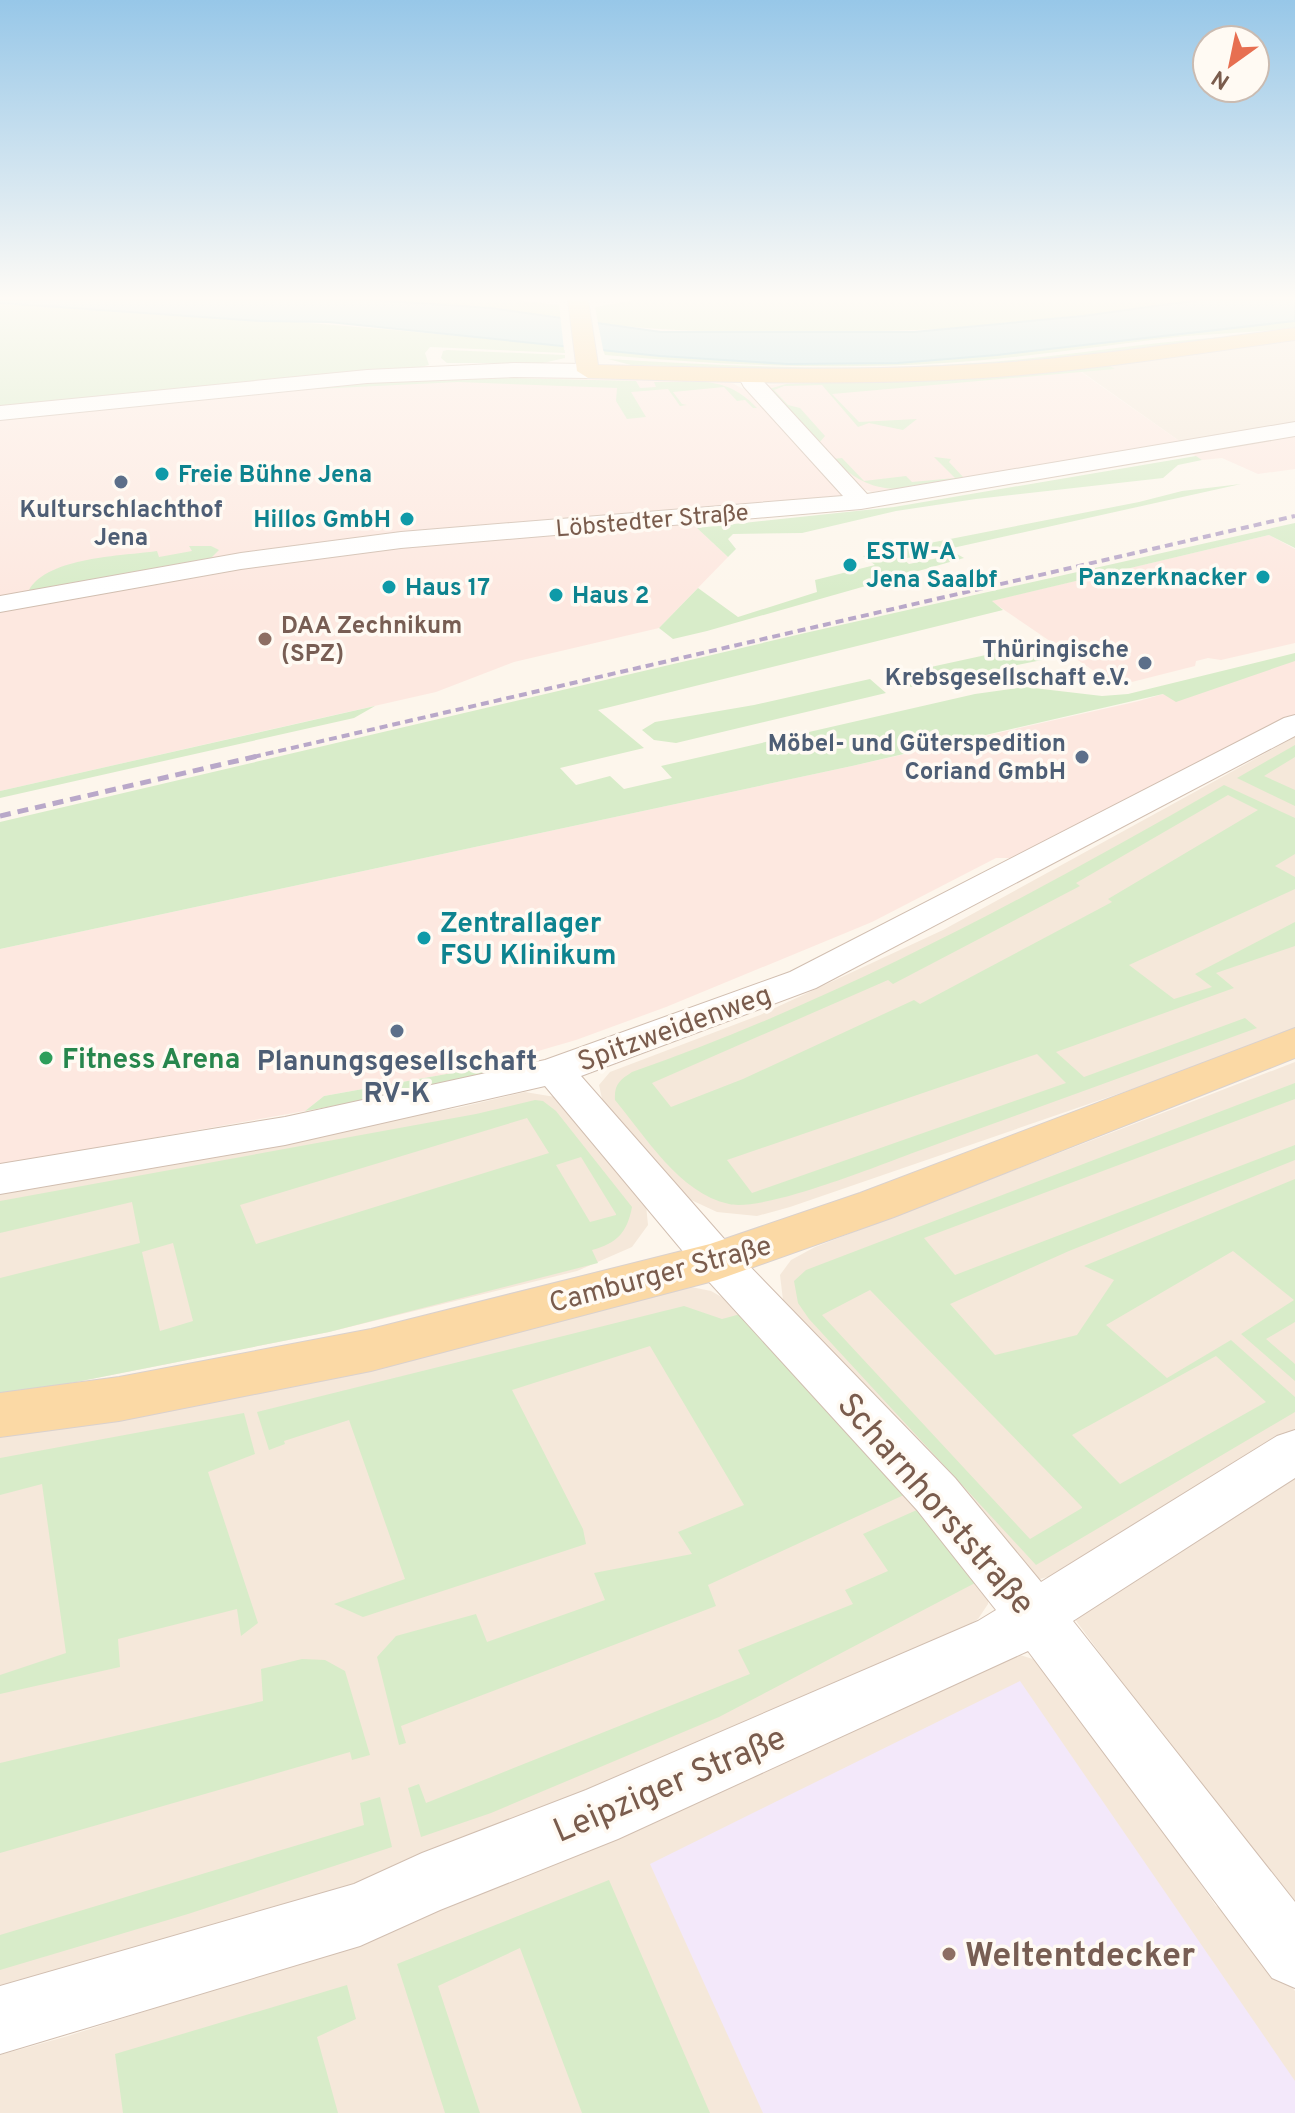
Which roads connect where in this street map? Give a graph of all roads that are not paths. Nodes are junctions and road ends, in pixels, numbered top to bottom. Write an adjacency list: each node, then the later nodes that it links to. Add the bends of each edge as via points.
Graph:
1 (142, 399): 3 (street)
2 (765, 399): 5 (street)
3 (0, 413)
4 (1295, 429): 5 (street, Löbstedter Straße)
5 (861, 502): 6 (street, Löbstedter Straße, via 401,540)
6 (2, 601)
7 (1295, 724): 9 (street, Spitzweidenweg, via 803,980)
8 (1295, 1042): 11 (main road, Camburger Straße, via 962,1173)
9 (554, 1071): 10 (street, Spitzweidenweg, via 285,1131); 11 (street, Scharnhorststraße)
10 (0, 1179)
11 (717, 1261): 12 (main road, Camburger Straße, via 371,1350 119,1399); 14 (street, Scharnhorststraße, via 896,1448)
12 (0, 1415)
13 (1295, 1451): 14 (street, Leipziger Straße)
14 (1035, 1616): 15 (street, Scharnhorststraße); 16 (street, Leipziger Straße, via 998,1639 596,1817 360,1914)
15 (1295, 1955)
16 (0, 2020)

